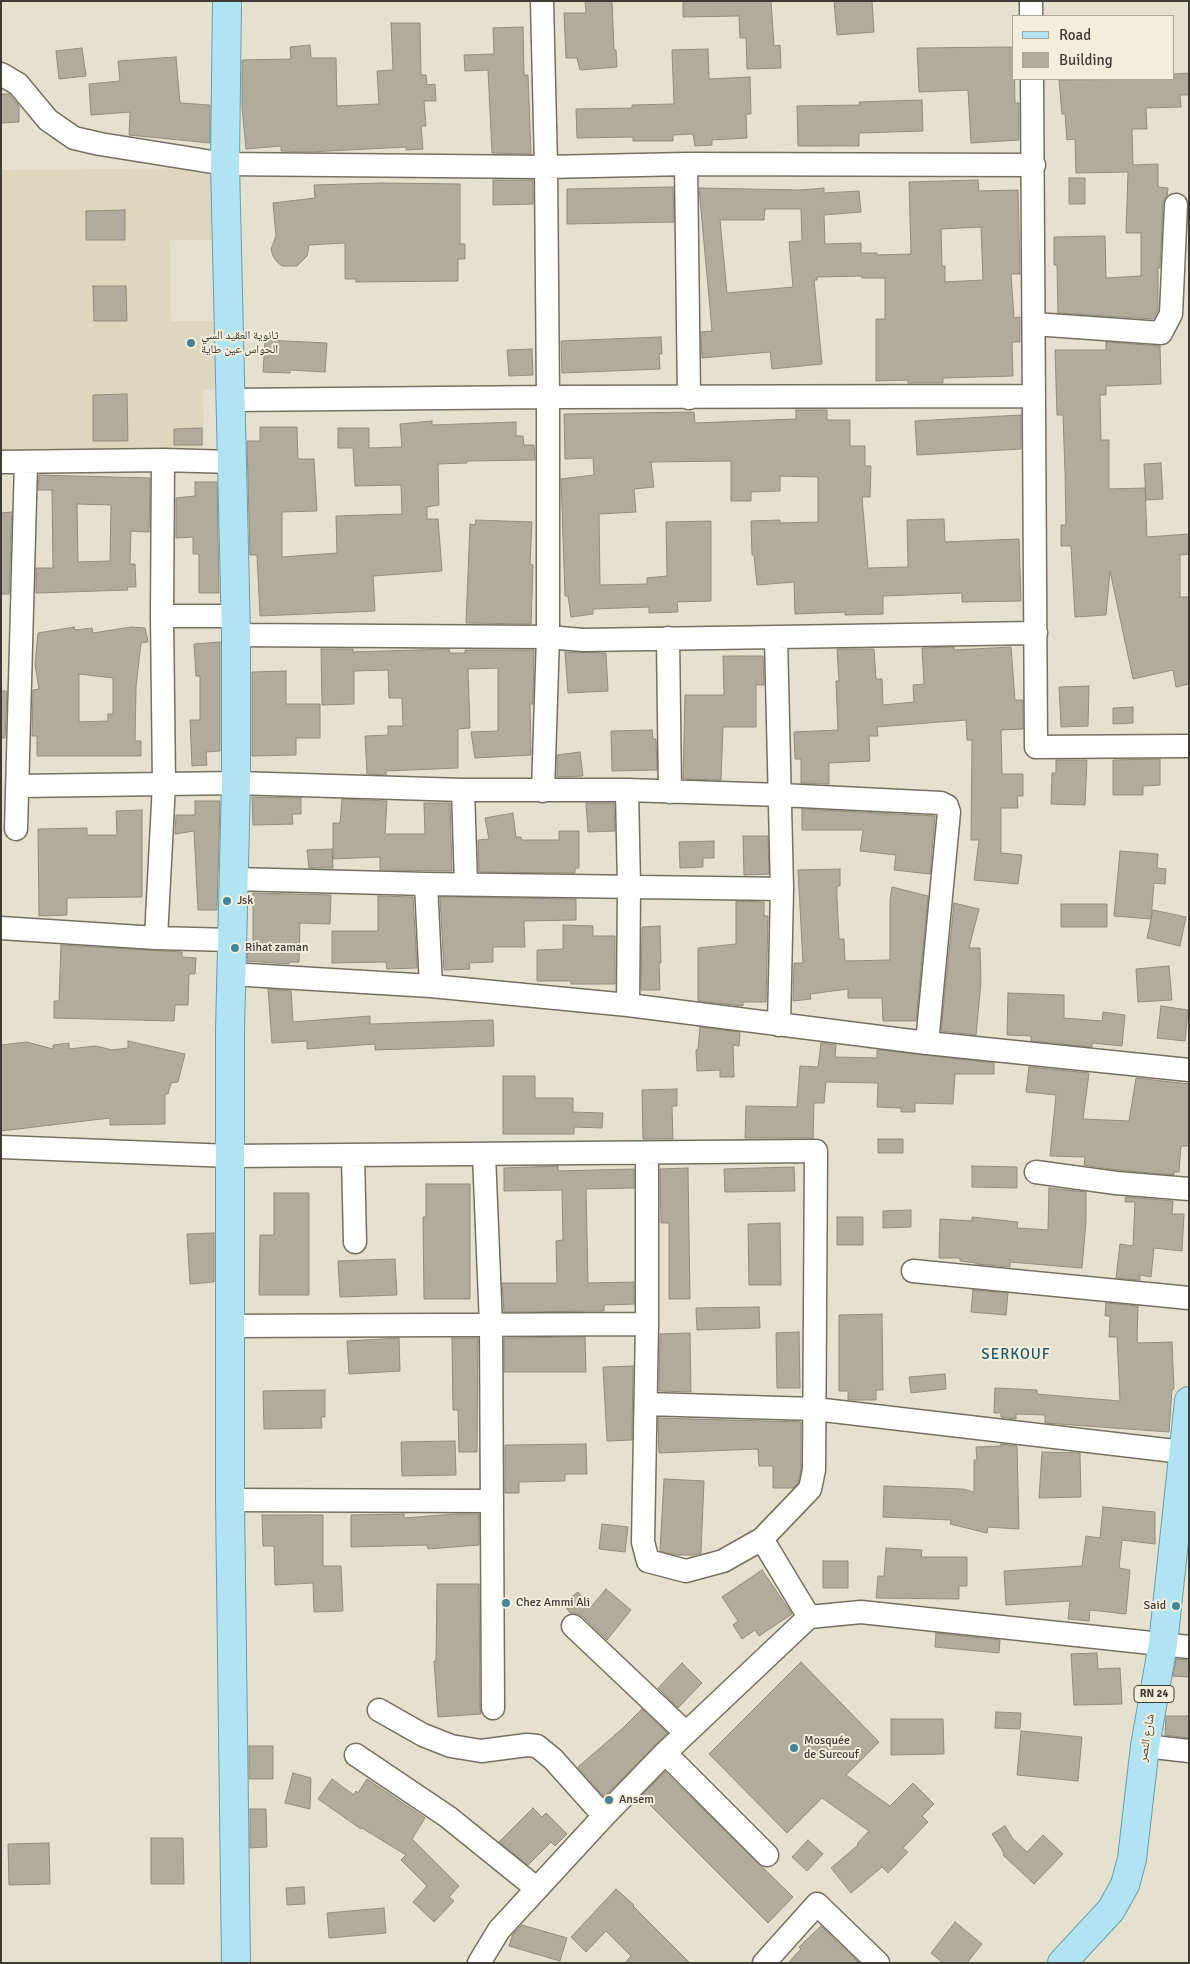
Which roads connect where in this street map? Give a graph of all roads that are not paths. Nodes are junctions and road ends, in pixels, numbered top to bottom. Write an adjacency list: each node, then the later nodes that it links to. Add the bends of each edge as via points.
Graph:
1 (227, 1): 7 (main road)
2 (542, 1): 10 (street)
3 (1031, 1): 4 (street)
4 (1031, 15)
5 (1, 74): 7 (street, via 18,84 48,120 74,138)
6 (1032, 80): 9 (street)
7 (225, 164): 10 (street); 16 (main road)
8 (686, 164): 9 (street); 10 (street); 15 (street)
9 (1034, 165): 12 (street)
10 (546, 167): 14 (street)
11 (1176, 204): 12 (street, via 1171,314 1161,334)
12 (1034, 324): 13 (street)
13 (1034, 396): 15 (street); 23 (street)
14 (548, 397): 15 (street); 16 (street); 24 (street)
15 (689, 398)
16 (231, 400): 20 (main road)
17 (164, 460): 19 (street); 20 (street); 21 (street)
18 (1, 462): 19 (street)
19 (26, 462): 30 (street)
20 (233, 462): 22 (main road)
21 (162, 616): 22 (street); 29 (street)
22 (235, 625): 24 (street); 28 (main road)
23 (1036, 633): 26 (street); 27 (street, via 1036,747)
24 (548, 637): 25 (street, via 583,640); 33 (street)
25 (668, 638): 26 (street); 34 (street)
26 (776, 638): 35 (street)
27 (1189, 746)
28 (236, 783): 29 (street); 31 (street); 37 (main road)
29 (164, 784): 30 (street); 43 (street)
30 (18, 786): 36 (street)
31 (463, 790): 33 (street); 39 (street)
32 (627, 790): 33 (street); 34 (street); 40 (street)
33 (543, 791)
34 (670, 792): 35 (street)
35 (781, 795): 41 (street); 49 (street, via 941,803 946,806 949,812)
36 (16, 830)
37 (234, 879): 38 (street); 44 (main road)
38 (426, 884): 39 (street); 46 (street)
39 (466, 884): 40 (street)
40 (629, 886): 41 (street); 47 (street)
41 (782, 889): 48 (street)
42 (1, 928): 43 (street)
43 (156, 938): 44 (street)
44 (231, 940): 45 (main road)
45 (231, 974): 46 (street); 54 (main road)
46 (431, 986): 47 (street)
47 (628, 1005): 48 (street)
48 (779, 1025): 49 (street)
49 (927, 1043): 50 (street)
50 (1189, 1070)
51 (1, 1146): 54 (street)
52 (647, 1153): 53 (street); 61 (street); 66 (street, via 816,1151)
53 (484, 1155): 55 (street); 62 (street)
54 (230, 1156): 55 (street); 63 (main road)
55 (354, 1156): 58 (street)
56 (1036, 1172): 57 (street)
57 (1189, 1189)
58 (355, 1242)
59 (913, 1271): 60 (street)
60 (1189, 1298)
61 (647, 1324): 62 (street); 65 (street)
62 (491, 1325): 63 (street); 70 (street)
63 (230, 1326): 69 (main road)
64 (1189, 1401): 67 (main road, شارع النصر / RN 24)
65 (646, 1404): 66 (street); 71 (street, via 643,1542 648,1561 686,1571 723,1561)
66 (815, 1409): 67 (street); 71 (street, via 814,1470 810,1490)
67 (1183, 1452): 68 (main road, شارع النصر / RN 24)
68 (1184, 1490): 74 (main road, شارع النصر / RN 24)
69 (230, 1500): 70 (street); 85 (main road)
70 (491, 1501): 75 (street)
71 (762, 1539): 72 (street)
72 (809, 1617): 74 (street, via 861,1612); 77 (street)
73 (574, 1626): 77 (street)
74 (1176, 1646): 78 (main road, شارع النصر / RN 24)
75 (493, 1708)
76 (380, 1710): 82 (street, via 422,1735 451,1746 481,1751 537,1746)
77 (686, 1733): 80 (street)
78 (1145, 1746): 79 (street); 89 (main road, شارع النصر / RN 24, via 1132,1859 1125,1885 1111,1910)
79 (1189, 1751)
80 (665, 1753): 82 (street); 83 (street)
81 (356, 1755): 84 (street, via 448,1817)
82 (604, 1816): 84 (street)
83 (766, 1855)
84 (536, 1888): 86 (street, via 499,1930)
85 (236, 1963)
86 (480, 1963)
87 (764, 1963): 88 (street, via 817,1904)
88 (878, 1963)
89 (1062, 1963)

